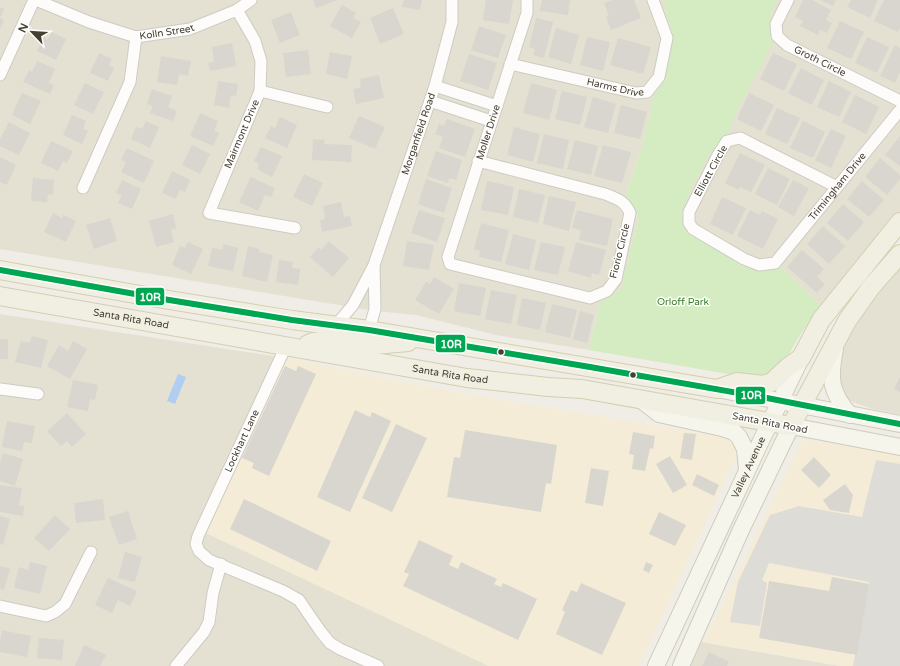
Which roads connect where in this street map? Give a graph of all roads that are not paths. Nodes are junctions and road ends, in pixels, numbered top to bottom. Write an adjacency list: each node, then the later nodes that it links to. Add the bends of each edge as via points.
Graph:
1 (35, 0): 8 (street, Kolln Street, via 89,22); 10 (street)
2 (251, 0): 7 (street, Kolln Street)
3 (452, 0): 11 (street, Morganfield Road, via 452,22)
4 (527, 0): 9 (street, Moller Drive, via 527,13)
5 (653, 0): 9 (street, Harms Drive, via 667,38 659,77 647,92 636,93)
6 (788, 0): 14 (street, Groth Circle, via 776,24 777,36 787,45)
7 (237, 10): 8 (street, Kolln Street, via 190,29); 12 (street, Mairmont Drive, via 255,41 261,61)
8 (136, 37): 21 (street, via 130,82)
9 (510, 64): 15 (street, Moller Drive)
10 (0, 75)
11 (435, 86): 13 (street, Morganfield Road); 15 (street)
12 (260, 91): 16 (street); 23 (street, Mairmont Drive, via 209,213)
13 (430, 101): 18 (street); 27 (street, Morganfield Road)
14 (900, 101)
15 (497, 106): 18 (street, Moller Drive)
16 (327, 107)
17 (900, 110): 20 (street, Trimingham Drive)
18 (491, 121): 19 (street, Moller Drive)
19 (478, 161): 26 (street, Moller Drive, via 448,257); 26 (street, Fiorio Circle, via 619,199 630,213 616,279 607,291 590,298)
20 (837, 187): 25 (street, Trimingham Drive); 25 (street, Elliott Circle, via 740,138 727,141 689,212 689,223 693,229 744,259 759,265)
21 (83, 188)
22 (900, 222): 38 (main road, Valley Avenue, via 821,320)
23 (295, 228)
24 (900, 254): 34 (main road, Valley Avenue, via 871,287)
25 (775, 263)
26 (450, 264)
27 (374, 265): 32 (street, Morganfield Road, via 353,306); 33 (street, Morganfield Road, via 375,309)
28 (0, 270): 30 (main road)
29 (0, 296): 31 (main road, Santa Rita Road)
30 (163, 299): 31 (main road); 32 (main road)
31 (160, 324): 36 (main road, Santa Rita Road)
32 (336, 325): 33 (main road)
33 (369, 330): 35 (main road); 36 (main road, via 352,338)
34 (837, 338): 44 (main road, Valley Avenue); 45 (main road, via 831,366 832,381 840,404)
35 (426, 340): 37 (main road, via 363,346); 40 (main road)
36 (292, 347): 37 (main road, Santa Rita Road); 52 (street, Lockhart Lane, via 198,536 196,544 199,551 209,560)
37 (342, 355): 42 (main road, Santa Rita Road, via 468,378 582,389)
38 (801, 358): 40 (main road, via 772,382 763,385 737,382); 43 (main road, Valley Avenue)
39 (0, 389): 41 (street)
40 (717, 389): 43 (main road)
41 (38, 394)
42 (640, 399): 46 (main road, Santa Rita Road); 50 (main road, via 659,414 734,432 745,449)
43 (780, 401): 44 (main road); 46 (main road, Valley Avenue)
44 (802, 405): 45 (main road); 48 (main road, Valley Avenue)
45 (850, 415): 47 (main road)
46 (770, 422): 48 (main road, Santa Rita Road); 50 (main road, Valley Avenue)
47 (900, 424)
48 (791, 426): 49 (main road, Santa Rita Road); 57 (main road, Valley Avenue, via 740,532)
49 (900, 447)
50 (747, 471): 56 (main road, Valley Avenue)
51 (91, 552): 53 (street, via 65,604 55,612 46,616)
52 (220, 564): 54 (street, via 209,622); 55 (street, via 299,600 330,642)
53 (0, 606)
54 (176, 666)
55 (378, 666)
56 (656, 666)
57 (681, 666)

